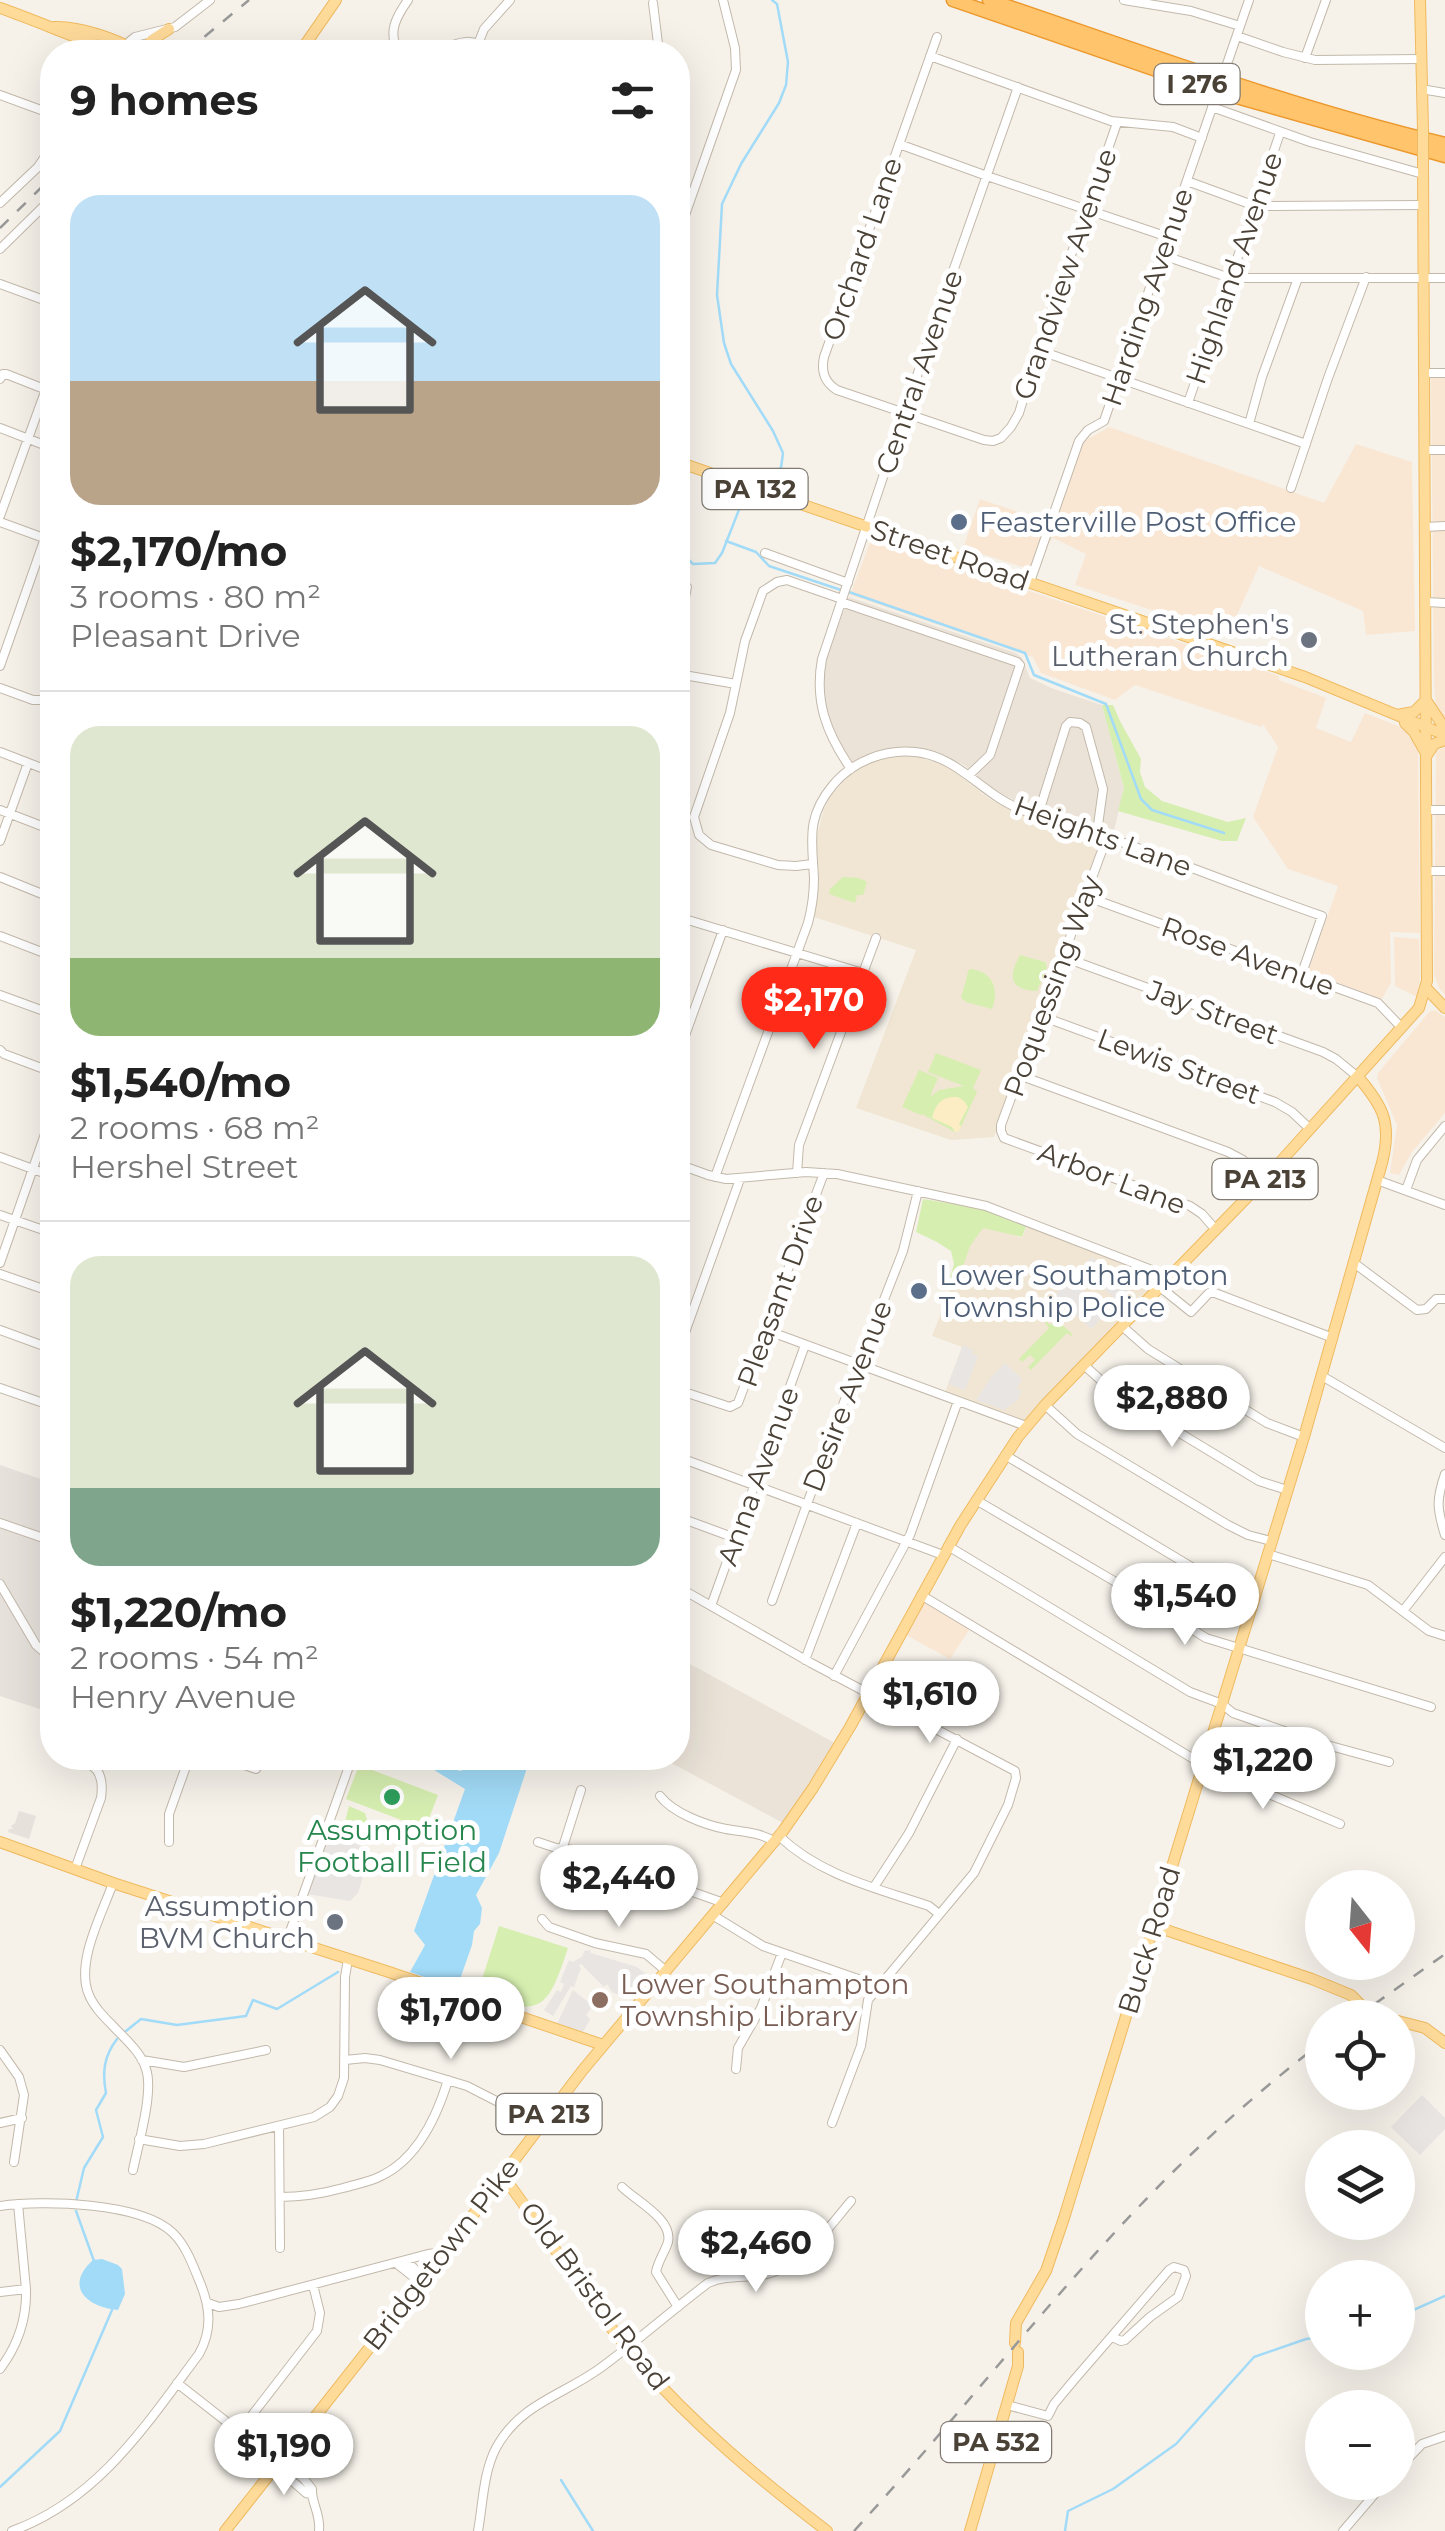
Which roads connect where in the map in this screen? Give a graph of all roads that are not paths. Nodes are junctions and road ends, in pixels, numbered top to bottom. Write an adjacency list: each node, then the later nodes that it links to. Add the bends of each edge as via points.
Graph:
1 (210, 0): 15 (street)
2 (336, 0): 22 (main road)
3 (408, 0): 23 (street, via 394,20)
4 (510, 0): 24 (street)
5 (723, 0): 45 (street, via 736,70)
6 (954, 0): 40 (highway, I 276, via 1226,94)
7 (989, 0): 39 (highway, I 276, via 1234,84)
8 (1124, 0): 16 (street, via 1191,12)
9 (1249, 0): 16 (street, Harding Avenue)
10 (1326, 0): 27 (street)
11 (1420, 0): 28 (main road, Bridgetown Pike)
12 (653, 4): 25 (street)
13 (0, 8): 14 (main road)
14 (52, 27): 18 (main road); 19 (main road, via 69,26)
15 (169, 29): 20 (street); 21 (main road)
16 (1238, 31): 27 (street); 33 (street, Harding Avenue, bridge)
17 (937, 37): 26 (street, Orchard Lane)
18 (75, 40)
19 (100, 40)
20 (132, 40)
21 (152, 40)
22 (308, 40)
23 (395, 40)
24 (479, 40)
25 (657, 40)
26 (930, 56): 29 (street); 38 (street, Orchard Lane)
27 (1305, 58): 28 (street)
28 (1420, 59): 30 (main road, Bridgetown Pike)
29 (1018, 88): 35 (street); 43 (street, Central Avenue)
30 (1421, 90): 31 (street); 42 (main road, Bridgetown Pike, bridge)
31 (1445, 93)
32 (0, 95): 34 (street)
33 (1214, 103): 36 (street); 37 (street, Harding Avenue)
34 (40, 110)
35 (1117, 123): 37 (street, via 1172,127); 49 (street, Grandview Avenue)
36 (1280, 133): 42 (street); 47 (street, Highland Avenue)
37 (1202, 138): 44 (street, Harding Avenue)
38 (899, 144): 43 (street); 69 (street, Orchard Lane, via 823,368 838,390)
39 (1445, 144)
40 (1445, 156)
41 (40, 164): 46 (street)
42 (1423, 168): 48 (main road, Bridgetown Pike)
43 (987, 176): 49 (street); 69 (street, Central Avenue)
44 (1188, 181): 47 (street); 51 (street, Harding Avenue)
45 (690, 201)
46 (0, 203)
47 (1255, 205): 48 (street); 56 (street, Highland Avenue)
48 (1422, 205): 55 (main road, Bridgetown Pike)
49 (1088, 210): 51 (street); 61 (street, Grandview Avenue)
50 (40, 212): 52 (street)
51 (1168, 237): 53 (street, Harding Avenue)
52 (0, 249)
53 (1162, 255): 56 (street); 65 (street, Harding Avenue)
54 (1366, 277): 55 (street); 57 (street); 74 (street)
55 (1422, 277): 58 (street); 62 (main road, Bridgetown Pike)
56 (1230, 278): 57 (street); 67 (street, Highland Avenue)
57 (1298, 278): 70 (street)
58 (1445, 278)
59 (0, 284): 60 (street)
60 (40, 299)
61 (1038, 350): 65 (street); 69 (street, Grandview Avenue, via 1018,413 1001,438 984,440)
62 (1423, 372): 63 (street); 75 (main road, Bridgetown Pike)
63 (1445, 372)
64 (1, 377): 66 (street)
65 (1119, 379): 67 (street); 86 (street, Harding Avenue, via 1104,422 1080,441)
66 (40, 388)
67 (1188, 403): 70 (street)
68 (40, 411): 72 (street)
69 (904, 413): 80 (street, Central Avenue)
70 (1249, 424): 74 (street)
71 (0, 428): 72 (street)
72 (28, 439): 73 (street); 79 (street)
73 (40, 444)
74 (1306, 444): 78 (street)
75 (1424, 450): 76 (street); 81 (main road, Bridgetown Pike)
76 (1445, 450)
77 (690, 466): 80 (main road, Street Road / PA 132)
78 (1291, 488)
79 (0, 519): 83 (street)
80 (866, 526): 86 (main road, Street Road / PA 132); 87 (street, Central Avenue)
81 (1424, 526): 82 (street); 89 (main road, Bridgetown Pike)
82 (1445, 526)
83 (40, 535)
84 (765, 553): 87 (street)
85 (40, 561): 91 (street)
86 (1030, 582): 98 (main road, Street Road / PA 132, via 1305,677)
87 (848, 583): 88 (street, Central Avenue)
88 (842, 600): 94 (street, via 787,580 766,588 744,641); 105 (street, Central Avenue, via 819,690 825,725); 106 (street, via 1020,665 990,755)
89 (1426, 602): 90 (street); 97 (main road, Bridgetown Pike)
90 (1445, 603)
91 (2, 654): 92 (street)
92 (0, 666)
93 (690, 676): 94 (street)
94 (736, 684): 114 (street, via 694,810 696,829 711,845 770,863)
95 (0, 688): 96 (street)
96 (40, 700)
97 (1426, 700): 98 (main road); 99 (main road, Bridgetown Pike); 100 (main road)
98 (1396, 716): 99 (main road, Street Road / PA 132); 102 (main road)
99 (1426, 728): 100 (main road, Street Road / PA 132); 102 (main road, Bridgetown Pike)
100 (1445, 735): 102 (main road)
101 (0, 752): 103 (street)
102 (1426, 755): 107 (main road, Bridgetown Pike)
103 (28, 763): 104 (street); 109 (street)
104 (40, 768)
105 (851, 768): 106 (street, Heights Lane, via 879,755 913,752 946,760); 114 (street, via 816,814)
106 (969, 776): 110 (street, Heights Lane, via 994,796)
107 (1426, 810): 108 (street); 115 (main road, Bridgetown Pike)
108 (1445, 810)
109 (5, 812): 111 (street); 113 (street)
110 (1038, 815): 112 (street, Heights Lane); 112 (street, via 1066,726 1080,723 1104,789 1098,825)
111 (40, 825)
112 (1104, 836): 119 (street, Poquessing Way); 128 (street, Heights Lane, via 1322,916)
113 (0, 840)
114 (812, 864): 125 (street, via 811,911)
115 (1426, 871): 116 (street); 129 (main road, Bridgetown Pike)
116 (1445, 871)
117 (0, 877): 118 (street)
118 (40, 893)
119 (1085, 896): 126 (street, Poquessing Way); 128 (street, Rose Avenue)
120 (690, 920): 121 (street)
121 (723, 930): 125 (street); 135 (street)
122 (0, 936): 124 (street)
123 (876, 938): 127 (street, Pleasant Drive)
124 (40, 951)
125 (797, 953): 127 (street); 151 (street)
126 (1063, 957): 134 (street, Poquessing Way); 140 (street, Jay Street, via 1323,1052)
127 (863, 972): 149 (street, Pleasant Drive, via 799,1145)
128 (1302, 976): 136 (street, Rose Avenue, via 1378,1004)
129 (1426, 988): 131 (main road); 133 (main road, Bridgetown Pike)
130 (0, 995): 132 (street)
131 (1444, 1007): 133 (main road)
132 (40, 1010)
133 (1418, 1010): 136 (main road, Bridgetown Pike)
134 (1041, 1016): 139 (street, Poquessing Way); 142 (street, Lewis Street, via 1276,1102)
135 (690, 1022)
136 (1402, 1028): 140 (main road, Bridgetown Pike)
137 (0, 1050): 138 (street)
138 (40, 1068)
139 (1019, 1075): 143 (street, Poquessing Way); 153 (street, via 1228,1152)
140 (1358, 1077): 142 (main road, Bridgetown Pike / PA 213); 154 (main road, Buck Road / PA 532, via 1386,1123)
141 (1445, 1126): 155 (street, via 1418,1160)
142 (1310, 1130): 153 (main road, Bridgetown Pike / PA 213)
143 (1002, 1135): 161 (street, Arbor Lane, via 1190,1206)
144 (40, 1150): 147 (street)
145 (0, 1157): 147 (street)
146 (690, 1168): 151 (street)
147 (33, 1169): 148 (street); 159 (street)
148 (40, 1172)
149 (797, 1173): 150 (street); 152 (street)
150 (824, 1173): 156 (street); 172 (street, Pleasant Drive)
151 (714, 1177): 152 (street)
152 (740, 1179): 169 (street)
153 (1264, 1180): 161 (main road, Bridgetown Pike / PA 213)
154 (1377, 1180): 155 (street); 163 (main road, Buck Road / PA 532)
155 (1406, 1190): 157 (street)
156 (918, 1191): 165 (street, via 1000,1211); 176 (street, Desire Avenue, via 903,1251)
157 (1445, 1205)
158 (0, 1215): 159 (street)
159 (15, 1220): 160 (street); 162 (street)
160 (40, 1229)
161 (1216, 1230): 165 (main road, Bridgetown Pike / PA 213)
162 (0, 1262)
163 (1354, 1263): 168 (street, via 1417,1310); 173 (main road, Buck Road / PA 532)
164 (0, 1274): 167 (street)
165 (1170, 1277): 166 (main road, Bridgetown Pike / PA 213)
166 (1160, 1287): 170 (main road, Bridgetown Pike / PA 213); 173 (street, via 1190,1312 1215,1293)
167 (40, 1288)
168 (1445, 1300)
169 (690, 1319)
170 (1122, 1326): 177 (main road, Bridgetown Pike / PA 213); 185 (street, via 1249,1412)
171 (0, 1330): 174 (street)
172 (766, 1330): 175 (street); 180 (street, Pleasant Drive, via 738,1404)
173 (1333, 1338): 178 (main road, Buck Road / PA 532)
174 (40, 1345)
175 (806, 1345): 176 (street); 190 (street, Anna Avenue)
176 (858, 1364): 181 (street); 193 (street, Desire Avenue)
177 (1084, 1365): 183 (main road, Bridgetown Pike / PA 213); 191 (street, via 1116,1395)
178 (1322, 1376): 185 (main road, Buck Road / PA 532); 186 (street)
179 (0, 1388): 182 (street)
180 (690, 1394)
181 (958, 1401): 184 (street); 200 (street)
182 (40, 1402)
183 (1045, 1405): 184 (main road, Bridgetown Pike / PA 213); 201 (street, via 1110,1454 1234,1529)
184 (1026, 1426): 187 (main road, Bridgetown Pike / PA 213)
185 (1304, 1436): 191 (main road, Buck Road / PA 532)
186 (1445, 1448)
187 (1005, 1455): 192 (main road, Bridgetown Pike / PA 213); 208 (street, via 1205,1575)
188 (690, 1462): 190 (street)
189 (1445, 1474): 197 (street, via 1437,1506)
190 (755, 1486): 193 (street); 199 (street, Anna Avenue)
191 (1287, 1490): 201 (main road, Buck Road / PA 532)
192 (976, 1500): 202 (main road, Bridgetown Pike / PA 213); 214 (street, via 1200,1635)
193 (806, 1505): 196 (street); 209 (street, Desire Avenue)
194 (690, 1522): 199 (street)
195 (0, 1523): 198 (street)
196 (858, 1523): 200 (street); 215 (street)
197 (1445, 1535)
198 (40, 1537)
199 (735, 1538): 210 (street, Anna Avenue)
200 (907, 1541): 202 (street); 216 (street)
201 (1271, 1542): 203 (main road, Buck Road / PA 532)
202 (946, 1551): 207 (main road, Bridgetown Pike / PA 213); 218 (street, via 1190,1692)
203 (1268, 1554): 208 (main road, Buck Road / PA 532); 211 (street, via 1368,1585)
204 (1445, 1557): 211 (street)
205 (0, 1584): 213 (street)
206 (690, 1595): 210 (street)
207 (921, 1595): 217 (main road, Bridgetown Pike / PA 213); 222 (street)
208 (1254, 1596): 214 (main road, Buck Road / PA 532)
209 (772, 1601)
210 (711, 1606): 215 (street)
211 (1403, 1611): 212 (street)
212 (1445, 1636)
213 (40, 1649)
214 (1238, 1649): 218 (main road, Buck Road / PA 532); 219 (street)
215 (805, 1660): 216 (street)
216 (834, 1676): 217 (street)
217 (868, 1694): 220 (street); 229 (main road, Bridgetown Pike / PA 213)
218 (1222, 1704): 221 (street); 222 (main road, Buck Road / PA 532)
219 (1430, 1707)
220 (957, 1739): 236 (street); 238 (street, via 1016,1771 1016,1778 979,1864)
221 (1389, 1762)
222 (1204, 1764): 228 (street); 241 (main road, Buck Road / PA 532)
223 (96, 1770): 234 (street, via 102,1787)
224 (185, 1770): 231 (street, via 169,1814)
225 (348, 1770): 242 (street)
226 (582, 1790): 233 (street)
227 (660, 1796): 229 (street, via 716,1826)
228 (1340, 1824)
229 (777, 1839): 236 (street, via 822,1868); 237 (main road, Bridgetown Pike / PA 213)
230 (0, 1842): 234 (main road)
231 (169, 1842)
232 (538, 1842): 233 (street)
233 (562, 1850): 237 (street)
234 (75, 1869): 235 (main road)
235 (113, 1883): 242 (main road); 253 (street, via 87,1953 86,1984 100,2013)
236 (874, 1887): 238 (street)
237 (724, 1903): 239 (main road, Bridgetown Pike / PA 213)
238 (940, 1914): 246 (street)
239 (714, 1916): 243 (street); 245 (main road, Bridgetown Pike / PA 213)
240 (542, 1919): 245 (street, via 595,1943 646,1954)
241 (1154, 1926): 247 (main road); 284 (main road, Buck Road / PA 532, via 1048,2266 1016,2323 1018,2366)
242 (287, 1940): 244 (main road)
243 (782, 1952): 246 (street); 255 (street, via 738,2048)
244 (348, 1959): 250 (main road); 254 (street)
245 (666, 1972): 250 (main road, Bridgetown Pike / PA 213)
246 (875, 1989): 259 (street)
247 (1355, 2000)
248 (1415, 2025): 249 (main road)
249 (1445, 2044)
250 (603, 2045): 261 (main road, Bridgetown Pike / PA 213)
251 (0, 2050): 257 (street, via 22,2082)
252 (266, 2050): 253 (street, via 184,2067)
253 (142, 2060): 262 (street, via 148,2090)
254 (344, 2060): 256 (street, via 375,2058); 260 (street, via 341,2090 330,2106)
255 (736, 2068)
256 (448, 2080): 261 (street, via 486,2094); 267 (street, via 434,2120 395,2168 316,2195)
257 (22, 2118): 258 (street); 263 (street)
258 (0, 2123)
259 (832, 2123)
260 (279, 2126): 262 (street, via 188,2146); 267 (street)
261 (536, 2131): 265 (main road, Bridgetown Pike / PA 213)
262 (139, 2139): 264 (street)
263 (14, 2162)
264 (133, 2170)
265 (503, 2176): 272 (main road, Bridgetown Pike / PA 213); 281 (main road, Old Bristol Road)
266 (622, 2188): 279 (street, via 668,2230 656,2272)
267 (280, 2197): 271 (street)
268 (851, 2201): 279 (street, via 790,2265 761,2276 714,2280)
269 (18, 2204): 270 (street); 276 (street); 278 (street, via 154,2219 182,2242)
270 (0, 2206)
271 (280, 2248)
272 (444, 2252): 273 (street); 274 (main road, Bridgetown Pike / PA 213)
273 (396, 2263): 274 (street, via 408,2264); 275 (street)
274 (422, 2279): 288 (main road, Bridgetown Pike / PA 213)
275 (312, 2285): 278 (street, via 239,2304); 285 (street, via 318,2331)
276 (26, 2290): 277 (street); 282 (street, via 22,2329)
277 (0, 2292)
278 (208, 2303): 283 (street, via 203,2347)
279 (678, 2307): 281 (street)
280 (1112, 2337): 280 (street, via 1169,2270 1184,2270 1178,2297 1125,2340); 284 (street, via 1048,2416)
281 (627, 2347): 293 (street, via 530,2408 505,2435 487,2472); 294 (main road, Old Bristol Road, via 709,2432)
282 (0, 2368)
283 (177, 2383): 285 (street); 290 (street, via 90,2486 50,2515)
284 (1007, 2405): 295 (main road, Buck Road / PA 532)
285 (239, 2432): 288 (street)
286 (1445, 2436): 287 (street)
287 (1415, 2449)
288 (278, 2462): 291 (main road, Bridgetown Pike / PA 213); 292 (street, via 312,2489)
289 (1370, 2500): 296 (street)
290 (12, 2531)
291 (225, 2531)
292 (319, 2531)
293 (478, 2531)
294 (826, 2531)
295 (970, 2531)
296 (1344, 2531)

